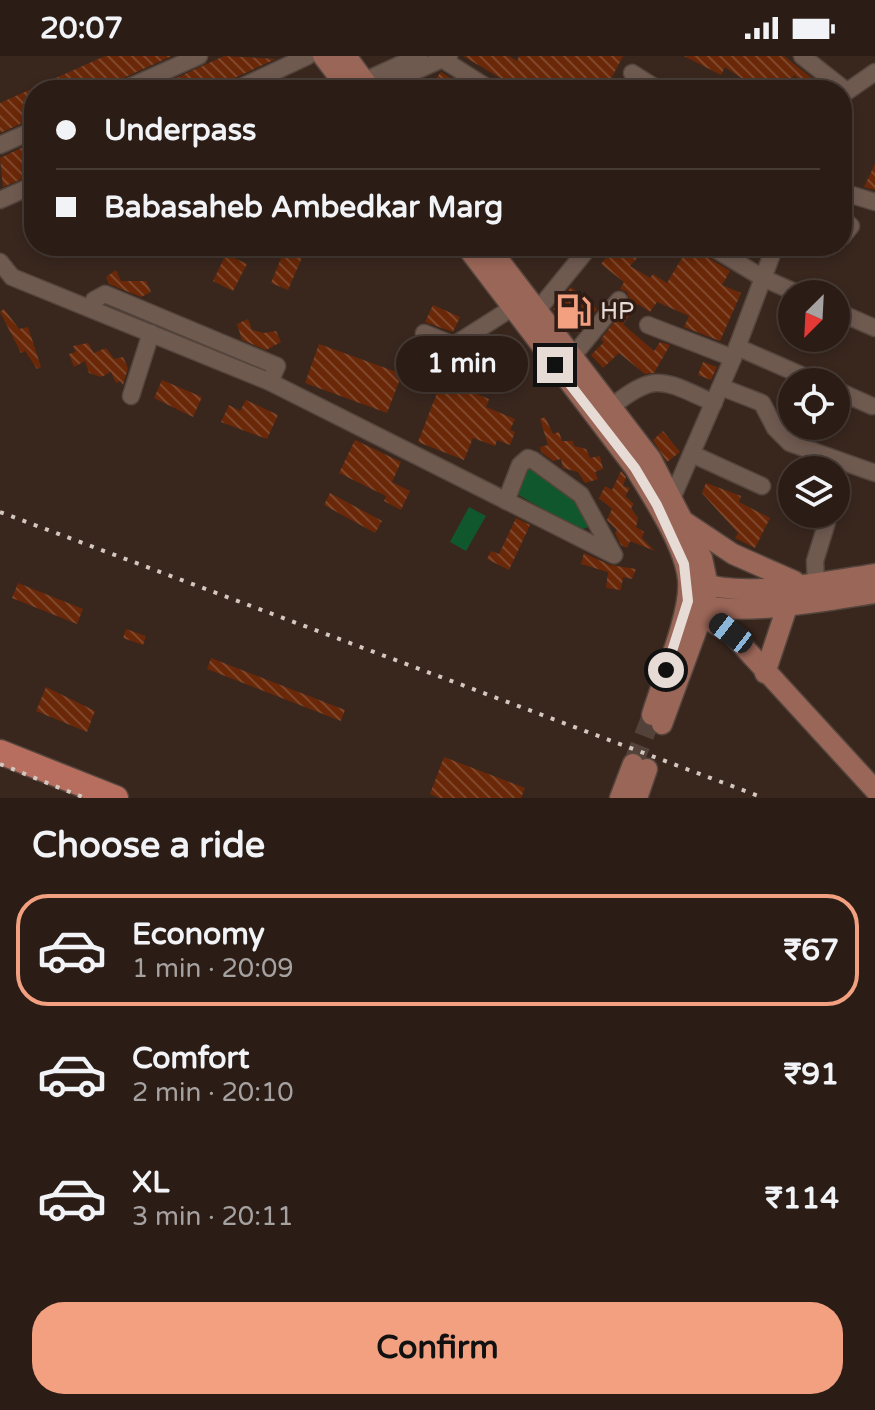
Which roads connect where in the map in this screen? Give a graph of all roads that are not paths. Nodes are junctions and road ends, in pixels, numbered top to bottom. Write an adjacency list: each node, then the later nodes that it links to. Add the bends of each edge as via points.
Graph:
1 (199, 56): 10 (street)
2 (308, 56): 11 (street)
3 (323, 56): 12 (main road)
4 (346, 56): 13 (main road)
5 (419, 56): 14 (street)
6 (802, 56): 18 (street)
7 (446, 58): 15 (street); 16 (street)
8 (875, 72): 19 (street)
9 (632, 73): 17 (street)
10 (145, 80)
11 (256, 80)
12 (354, 80)
13 (360, 80)
14 (378, 80)
15 (386, 80)
16 (477, 80)
17 (643, 80)
18 (830, 80)
19 (852, 87)
20 (24, 134): 21 (street)
21 (0, 145)
22 (24, 189): 24 (street)
23 (852, 195): 25 (street)
24 (0, 200)
25 (875, 202)
26 (473, 256): 35 (main road)
27 (496, 256): 37 (main road)
28 (582, 256): 37 (street)
29 (727, 256): 32 (street)
30 (771, 256): 32 (street)
31 (0, 262): 36 (street, via 12,277)
32 (763, 278): 33 (street); 43 (street)
33 (778, 285)
34 (619, 300): 44 (street)
35 (512, 308): 42 (street, via 454,345); 64 (main road, via 635,468 657,505)
36 (91, 309): 41 (street); 46 (street, via 105,294 277,366)
37 (537, 311): 44 (main road)
38 (850, 317): 40 (street)
39 (648, 325): 43 (street)
40 (875, 328)
41 (151, 333): 46 (street); 48 (street)
42 (424, 333)
43 (735, 352): 45 (street); 47 (street)
44 (572, 357): 52 (main road)
45 (779, 368)
46 (270, 382): 57 (street)
47 (721, 387): 50 (street); 54 (street, via 762,403 790,443)
48 (131, 396)
49 (850, 396): 51 (street)
50 (714, 403): 52 (street, via 663,382 649,382); 53 (street)
51 (872, 406)
52 (610, 408): 56 (main road)
53 (692, 454): 55 (street); 56 (street)
54 (875, 473)
55 (762, 486)
56 (673, 496): 58 (main road)
57 (506, 501): 57 (street, via 547,522 614,555 581,495 533,460 520,465)
58 (685, 522): 61 (main road, via 747,562); 64 (main road, via 702,558)
59 (825, 528): 61 (street)
60 (875, 574): 61 (main road)
61 (809, 583): 64 (main road)
62 (875, 593): 63 (main road)
63 (788, 604): 64 (main road); 65 (main road)
64 (698, 610): 65 (main road, via 731,633); 66 (main road)
65 (765, 673): 69 (main road)
66 (656, 721)
67 (0, 752): 70 (highway)
68 (0, 770): 71 (highway)
69 (875, 790)
70 (105, 796)
71 (71, 798)
72 (620, 798): 73 (main road, via 640,766)
73 (637, 798)

